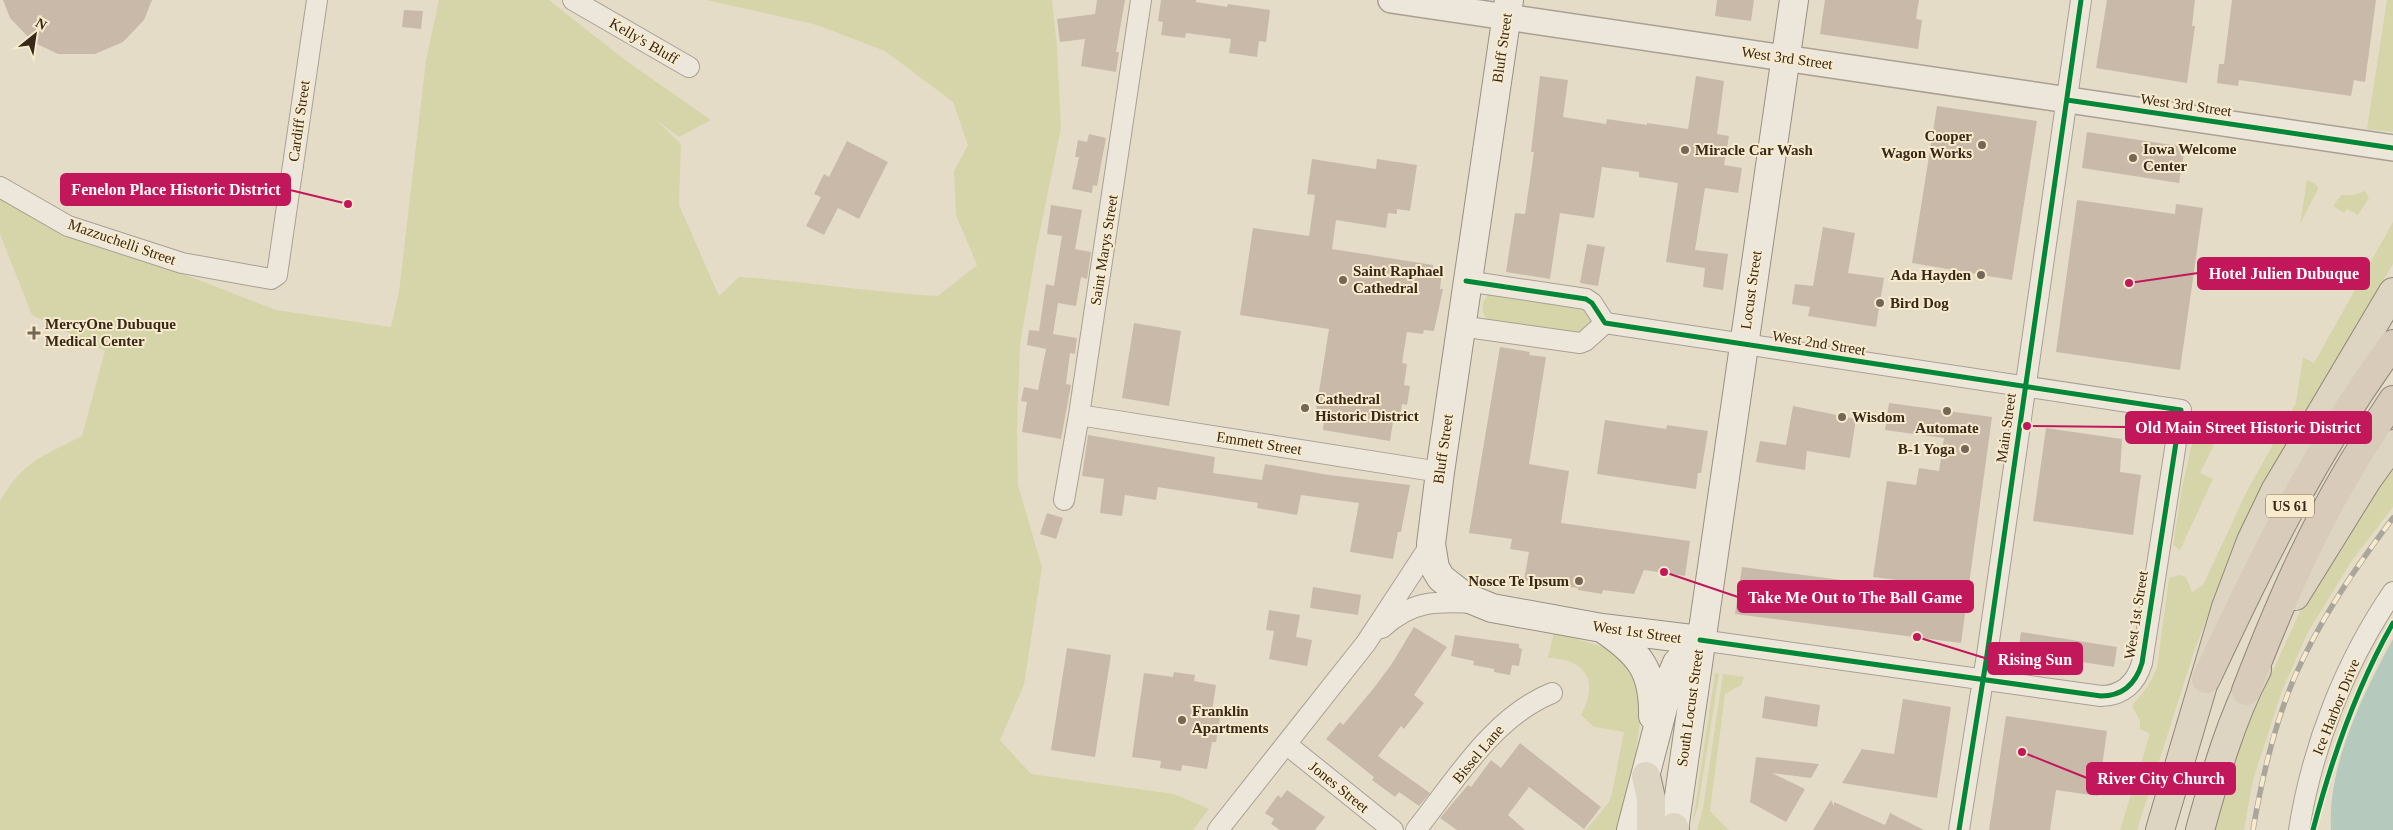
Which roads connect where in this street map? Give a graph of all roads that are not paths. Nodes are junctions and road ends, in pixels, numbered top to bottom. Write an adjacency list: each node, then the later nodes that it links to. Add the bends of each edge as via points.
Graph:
1 (316, 0): 13 (street, Cardiff Street, via 277,274 271,279)
2 (573, 0): 9 (street, Kelly's Bluff)
3 (1141, 0): 23 (street, Saint Marys Street)
4 (1391, 0): 7 (street, West 3rd Street)
5 (1794, 0): 8 (main road, Locust Street)
6 (2080, 0): 10 (street, Main Street)
7 (1507, 8): 8 (street, West 3rd Street); 14 (main road, Bluff Street)
8 (1786, 58): 10 (street, West 3rd Street); 18 (main road, Locust Street)
9 (689, 67)
10 (2067, 100): 11 (street, West 3rd Street); 20 (street, Main Street)
11 (2393, 148)
12 (0, 187): 13 (street, Mazzuchelli Street, via 68,226 182,263)
13 (251, 277)
14 (1466, 281): 16 (street, via 1586,299); 17 (main road, Bluff Street)
15 (2393, 292): 33 (highway, via 2275,491 2234,584)
16 (1605, 323): 17 (street, via 1586,341 1580,342); 18 (street, West 2nd Street)
17 (1460, 326): 25 (main road, Bluff Street)
18 (1743, 344): 20 (street, West 2nd Street); 31 (main road, Locust Street)
19 (2393, 344): 33 (highway, US 61, via 2303,482 2258,566)
20 (2025, 386): 22 (street, West 2nd Street); 34 (street, Main Street)
21 (2393, 400): 35 (highway, US 61, via 2326,511 2282,602)
22 (2181, 410): 34 (street, West 1st Street, via 2142,663 2133,682 2122,692 2106,696)
23 (1079, 415): 25 (street, Emmett Street); 26 (street, Saint Marys Street)
24 (2393, 444): 35 (highway, via 2296,594)
25 (1440, 472): 27 (main road, Bluff Street)
26 (1064, 500)
27 (1431, 544): 29 (main road, West 1st Street, via 1435,568 1441,578); 32 (street, Bluff Street)
28 (2393, 592): 48 (street, Ice Harbor Drive, via 2366,638 2328,720 2307,785)
29 (1478, 604): 30 (main road, West 1st Street); 32 (street, via 1440,601 1419,605 1404,611)
30 (1602, 628): 31 (main road, West 1st Street); 38 (main road, via 1633,653 1650,680 1653,693)
31 (1700, 640): 34 (street, West 1st Street); 38 (main road, South Locust Street, via 1677,663); 40 (main road, South Locust Street)
32 (1366, 643): 37 (street, Bluff Street)
33 (2206, 679): 46 (highway, US 61)
34 (1983, 680): 45 (street, Main Street)
35 (2246, 691): 47 (highway, US 61)
36 (1552, 693): 43 (street, Bissel Lane, via 1517,711 1500,725)
37 (1286, 744): 41 (street, Bluff Street); 42 (street, Jones Street)
38 (1652, 748): 39 (main road, South Locust Street)
39 (1646, 776): 40 (highway, via 1650,798); 44 (main road, South Locust Street)
40 (1668, 829)
41 (1218, 830)
42 (1392, 830)
43 (1416, 830)
44 (1632, 830)
45 (1959, 830)
46 (2160, 830)
47 (2200, 830)
48 (2299, 830)

